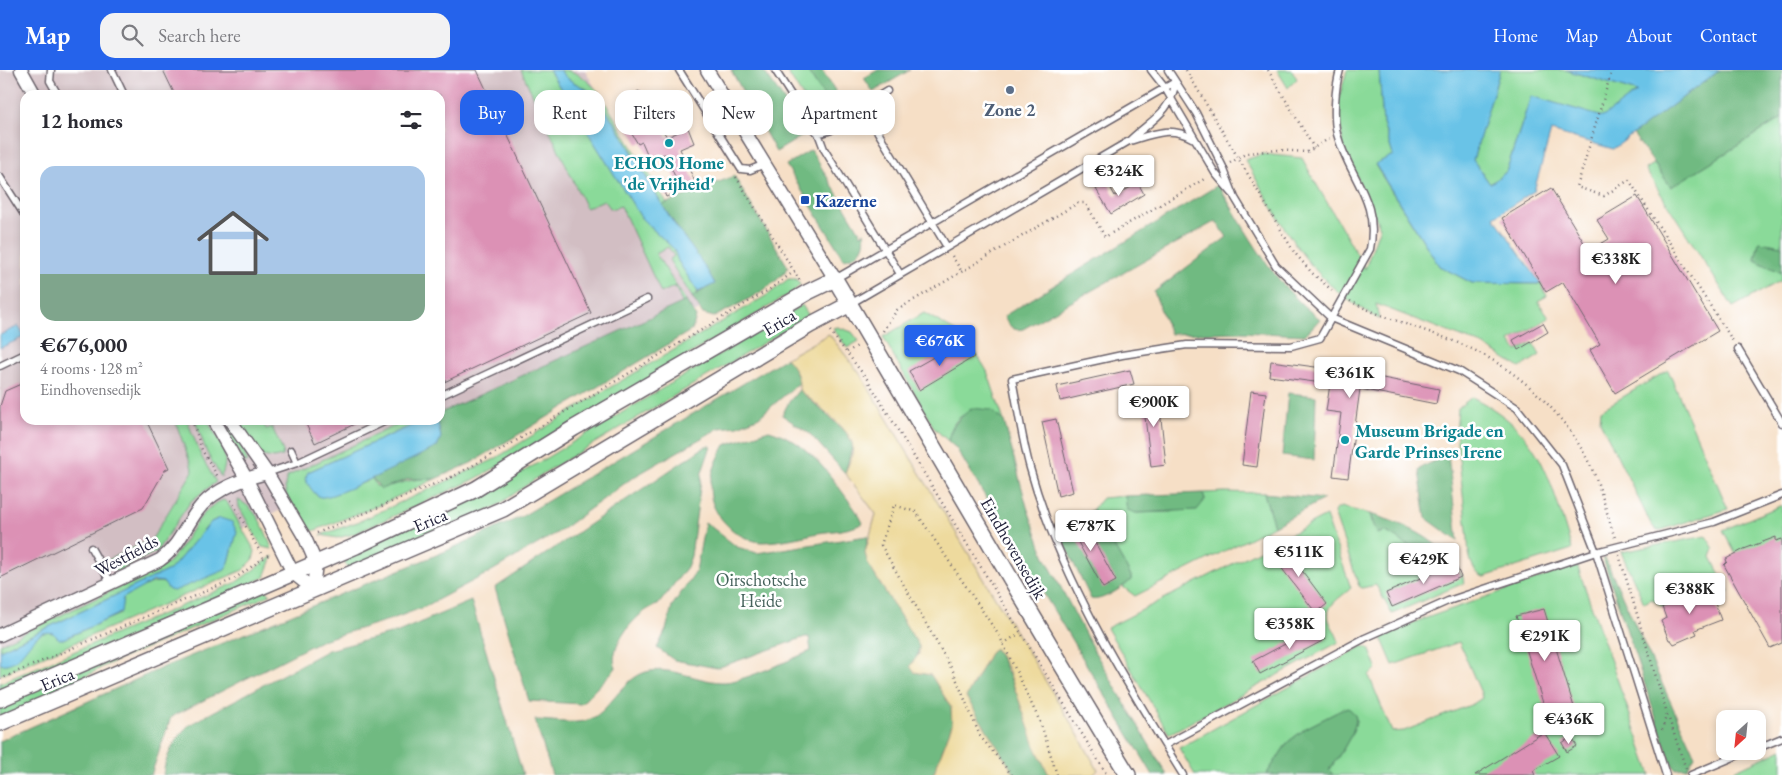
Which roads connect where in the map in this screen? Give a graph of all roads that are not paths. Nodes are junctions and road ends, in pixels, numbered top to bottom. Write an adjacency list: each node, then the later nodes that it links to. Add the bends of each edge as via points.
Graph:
1 (21, 70): 12 (street)
2 (51, 70): 13 (lane, via 50,81)
3 (112, 70): 14 (lane)
4 (679, 70): 21 (lane, via 741,169 750,170)
5 (707, 70): 21 (street, Eindhovensedijk)
6 (775, 70): 15 (lane)
7 (1151, 70): 11 (lane)
8 (1168, 70): 10 (lane)
9 (1340, 70): 32 (lane, via 1335,85 1337,133 1371,210 1374,233 1370,249)
10 (1175, 82): 11 (lane); 16 (lane); 23 (lane, via 1196,112)
11 (1165, 88): 16 (lane); 25 (lane)
12 (32, 90)
13 (55, 90)
14 (122, 90)
15 (788, 90)
16 (1171, 99): 19 (lane); 20 (lane, via 1158,118)
17 (818, 135): 27 (lane)
18 (880, 135): 25 (lane)
19 (1194, 139): 20 (lane, via 1166,130); 23 (lane)
20 (1129, 141): 26 (lane)
21 (765, 164): 29 (street, Eindhovensedijk)
22 (0, 177): 24 (lane)
23 (1235, 198): 32 (lane, via 1276,266)
24 (20, 208)
25 (932, 221): 26 (lane); 27 (lane)
26 (946, 248): 28 (lane)
27 (885, 250): 28 (lane); 29 (lane)
28 (900, 274): 31 (lane)
29 (835, 279): 31 (street, Eindhovensedijk); 48 (street, Erica, via 574,428 476,489)
30 (647, 299): 36 (lane)
31 (850, 304): 51 (street, Erica, via 503,509); 59 (street, Eindhovensedijk, via 1033,620)
32 (1331, 318): 47 (lane, via 1459,371 1517,408 1562,465); 56 (lane, via 1320,338 1291,346 1187,345 1012,379 1030,468 1076,589)
33 (1738, 349): 37 (lane)
34 (20, 356): 35 (lane)
35 (0, 366)
36 (445, 394)
37 (1782, 423)
38 (216, 425): 44 (street)
39 (233, 425): 43 (street)
40 (377, 425): 42 (lane)
41 (291, 450): 42 (lane)
42 (297, 463): 43 (lane)
43 (267, 473): 44 (street, Westfields); 48 (street)
44 (246, 478): 49 (street); 50 (street, Westfields, via 206,501 196,511 171,552)
45 (1782, 495): 47 (lane, via 1714,522)
46 (91, 548): 50 (lane)
47 (1596, 552): 56 (lane, via 1448,601 1365,638); 61 (lane)
48 (316, 563): 49 (street, Erica); 51 (street)
49 (293, 573): 51 (street); 53 (street, Erica)
50 (111, 583): 52 (street, Westfields)
51 (313, 589): 54 (street, Erica)
52 (0, 635)
53 (0, 699)
54 (0, 723)
55 (1782, 738): 57 (lane)
56 (1165, 745): 60 (lane)
57 (1766, 745)
58 (1726, 760): 62 (lane)
59 (1128, 775)
60 (1183, 775)
61 (1666, 775)
62 (1689, 775)

